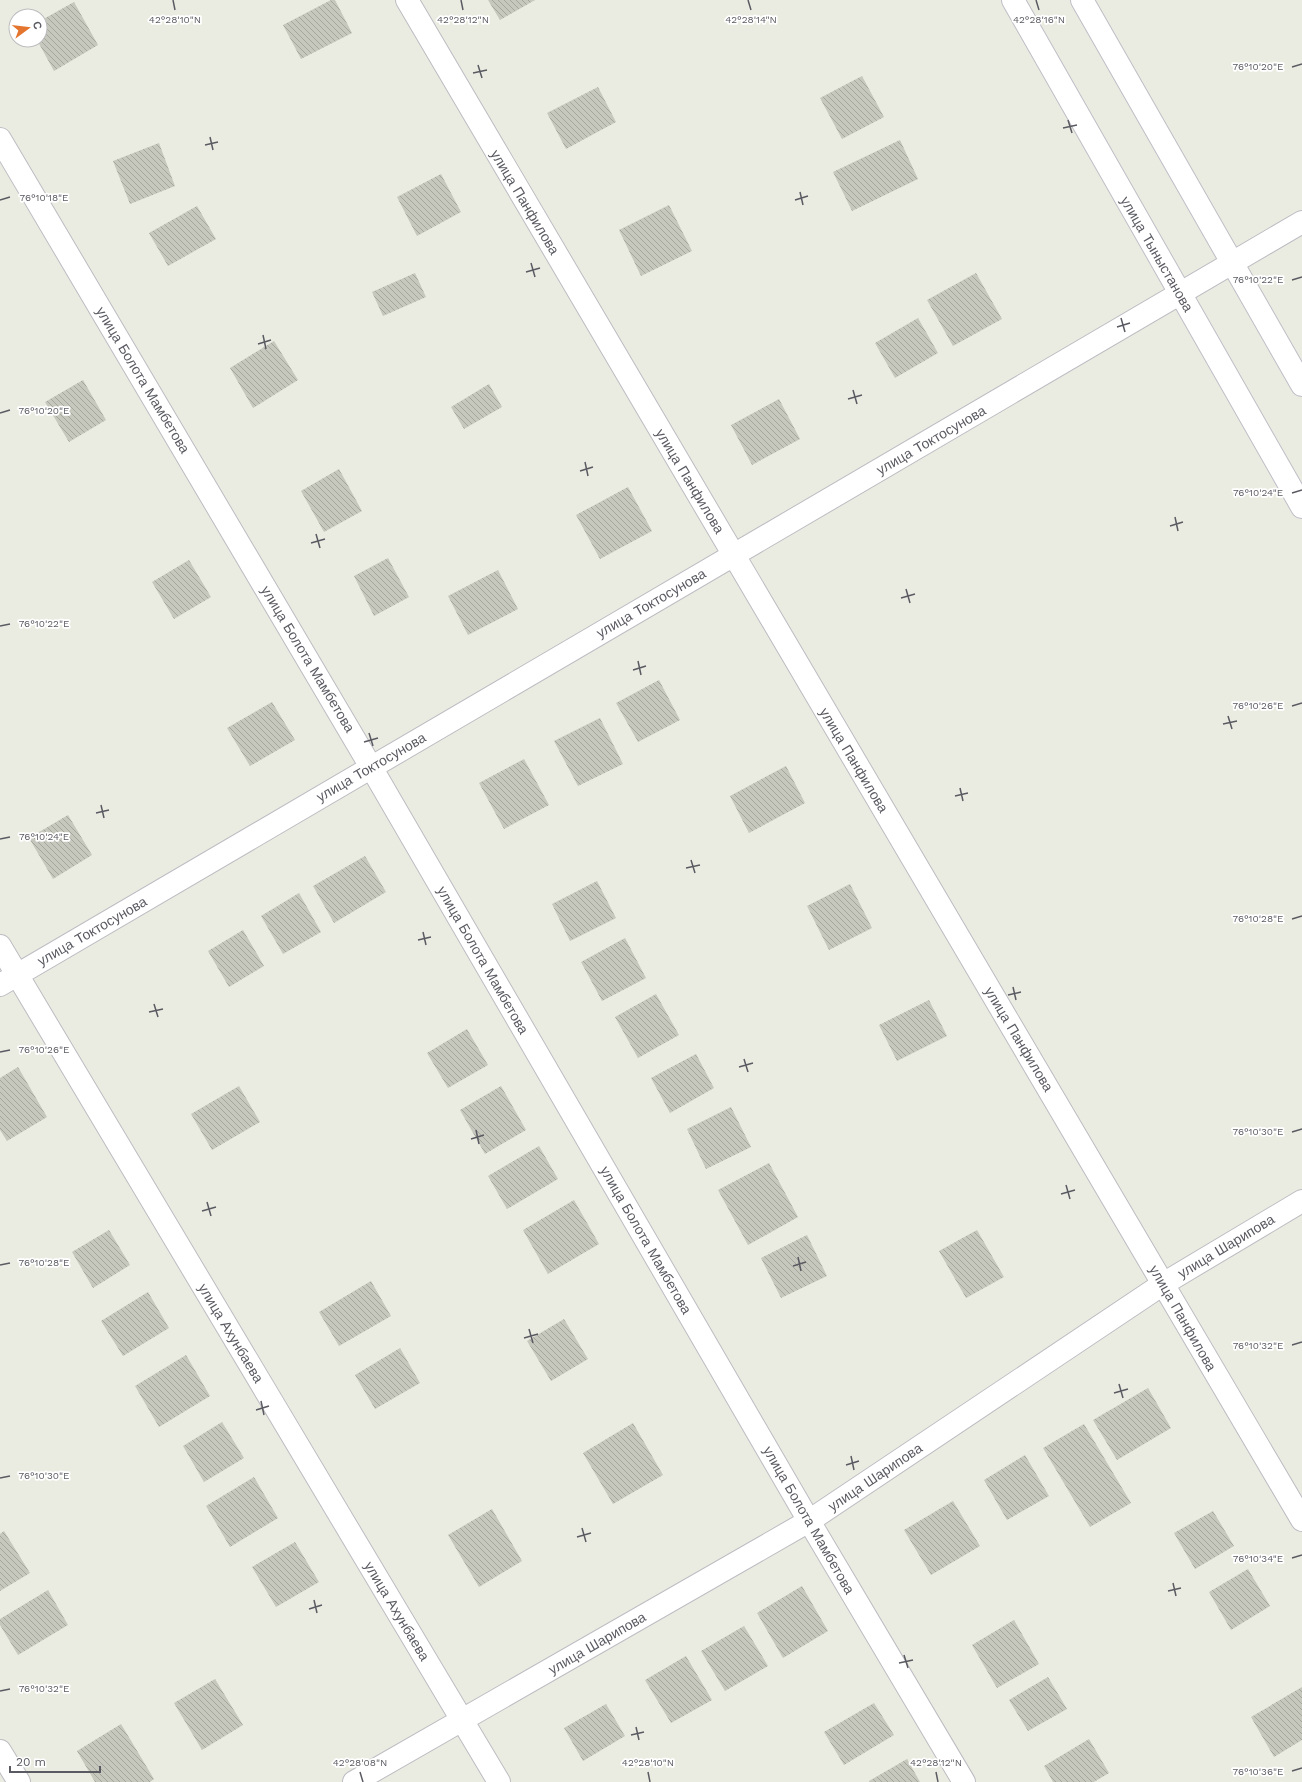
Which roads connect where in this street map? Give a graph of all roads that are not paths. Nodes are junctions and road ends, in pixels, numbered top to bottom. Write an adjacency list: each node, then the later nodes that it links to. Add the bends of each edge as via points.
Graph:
1 (407, 0): 10 (street, улица Панфилова)
2 (1013, 0): 7 (street, улица Тыныстанова)
3 (1082, 0): 6 (street)
4 (0, 139): 11 (street, улица Болота Мамбетова)
5 (1302, 222): 6 (street, улица Токтосунова)
6 (1232, 263): 7 (street, улица Токтосунова); 8 (street)
7 (1180, 294): 9 (street, улица Тыныстанова); 10 (street, улица Токтосунова)
8 (1302, 385)
9 (1302, 507)
10 (734, 555): 11 (street, улица Токтосунова); 15 (street, улица Панфилова)
11 (372, 767): 13 (street, улица Токтосунова); 17 (street, улица Болота Мамбетова)
12 (0, 946): 13 (street, улица Ахунбаева)
13 (8, 980): 18 (street, улица Ахунбаева)
14 (1302, 1201): 15 (street, улица Шарипова)
15 (1163, 1284): 16 (street, улица Панфилова); 17 (street, улица Шарипова)
16 (1302, 1520)
17 (809, 1521): 18 (street, улица Шарипова); 23 (street, улица Болота Мамбетова)
18 (462, 1720): 21 (street, улица Шарипова); 22 (street, улица Ахунбаева)
19 (0, 1751): 20 (street)
20 (19, 1782)
21 (354, 1782)
22 (499, 1782)
23 (964, 1782)

